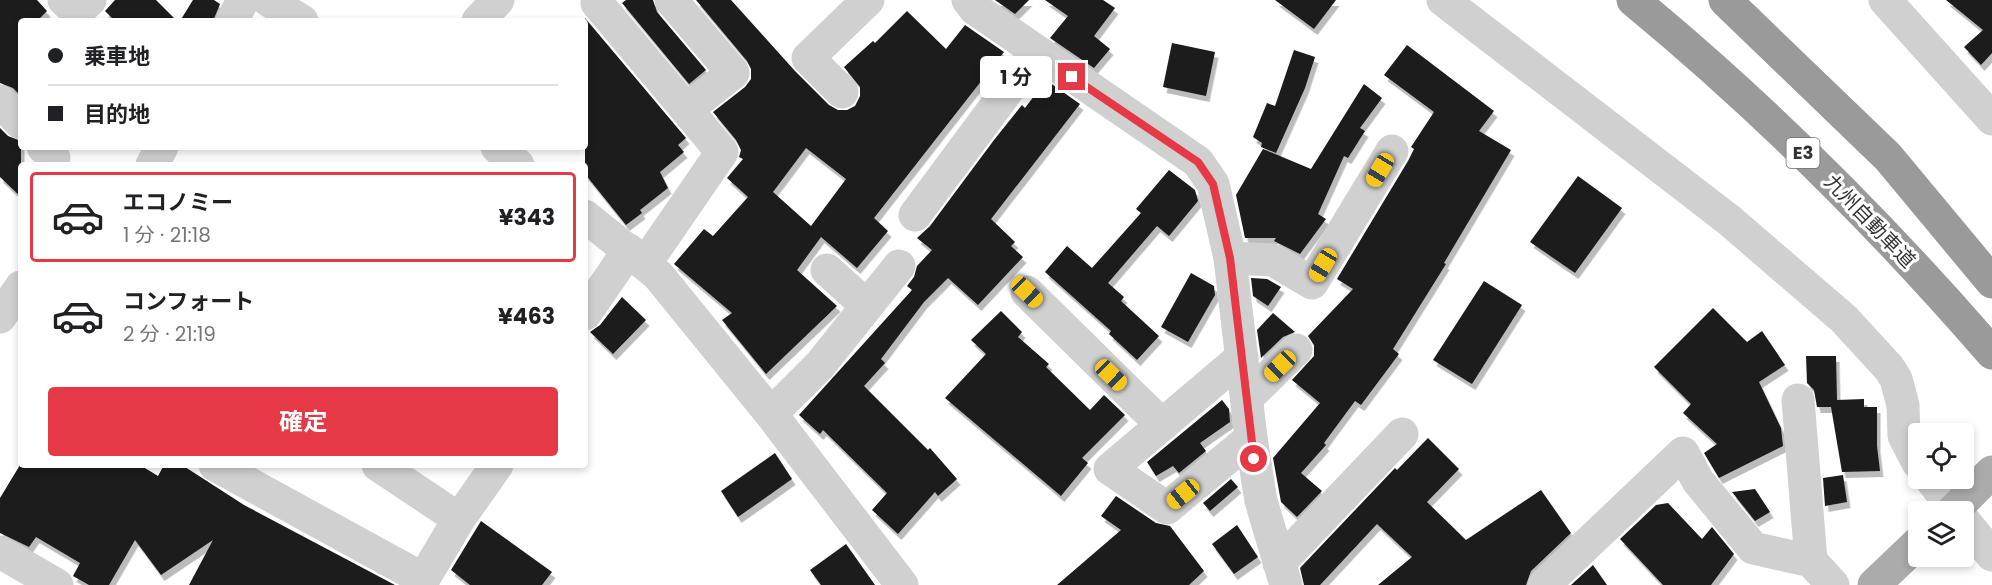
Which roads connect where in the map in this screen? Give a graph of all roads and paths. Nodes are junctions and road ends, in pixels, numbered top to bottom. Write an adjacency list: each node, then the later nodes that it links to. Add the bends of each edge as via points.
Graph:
1 (64, 0): 2 (street, via 77,12)
2 (90, 0)
3 (243, 0): 14 (street)
4 (268, 0): 15 (street)
5 (498, 0): 16 (street)
6 (600, 0): 20 (street, via 597,3)
7 (671, 0): 20 (street, via 733,73)
8 (868, 0): 18 (street, via 808,58)
9 (968, 0): 17 (street)
10 (1443, 0): 45 (street, via 1729,220 1844,319 1896,379)
11 (1633, 0): 37 (highway, 九州自動車道 / E3, via 1693,50 1840,188)
12 (1725, 0): 30 (highway, via 1888,157)
13 (1885, 0): 21 (street)
14 (234, 18)
15 (297, 18)
16 (481, 18)
17 (1036, 52): 24 (street); 27 (street, via 1198,162 1213,184)
18 (842, 92)
19 (0, 101): 22 (street)
20 (687, 109): 26 (street, via 722,152)
21 (1992, 119)
22 (18, 120)
23 (1392, 151): 27 (street, via 1312,284 1273,260)
24 (915, 215)
25 (588, 218): 26 (street)
26 (637, 257): 34 (street); 41 (street, via 658,275)
27 (1230, 258): 38 (street)
28 (899, 266): 33 (street)
29 (827, 270): 33 (street)
30 (1992, 282)
31 (18, 291): 35 (street)
32 (1027, 292): 42 (street)
33 (867, 306): 41 (street, via 820,365)
34 (588, 311)
35 (0, 316)
36 (1296, 350): 39 (street)
37 (1992, 353)
38 (1242, 357): 39 (street); 42 (street)
39 (1247, 398): 44 (street)
40 (1798, 400): 56 (street)
41 (771, 414): 60 (street)
42 (1162, 424): 44 (street, via 1110,469 1167,508)
43 (1402, 434): 57 (street)
44 (1251, 438): 57 (street, via 1261,501)
45 (1908, 444)
46 (221, 468): 58 (street)
47 (382, 468): 51 (street)
48 (495, 468): 51 (street)
49 (1992, 471): 50 (main road)
50 (1966, 501)
51 (459, 519): 58 (street)
52 (1974, 534): 55 (street)
53 (0, 552): 59 (street)
54 (1908, 553): 63 (main road)
55 (1992, 555)
56 (1811, 561): 61 (street, via 1753,548 1698,481 1683,453); 62 (street)
57 (1282, 574)
58 (430, 580)
59 (57, 585)
60 (902, 585)
61 (1544, 585)
62 (1833, 585)
63 (1874, 585)

